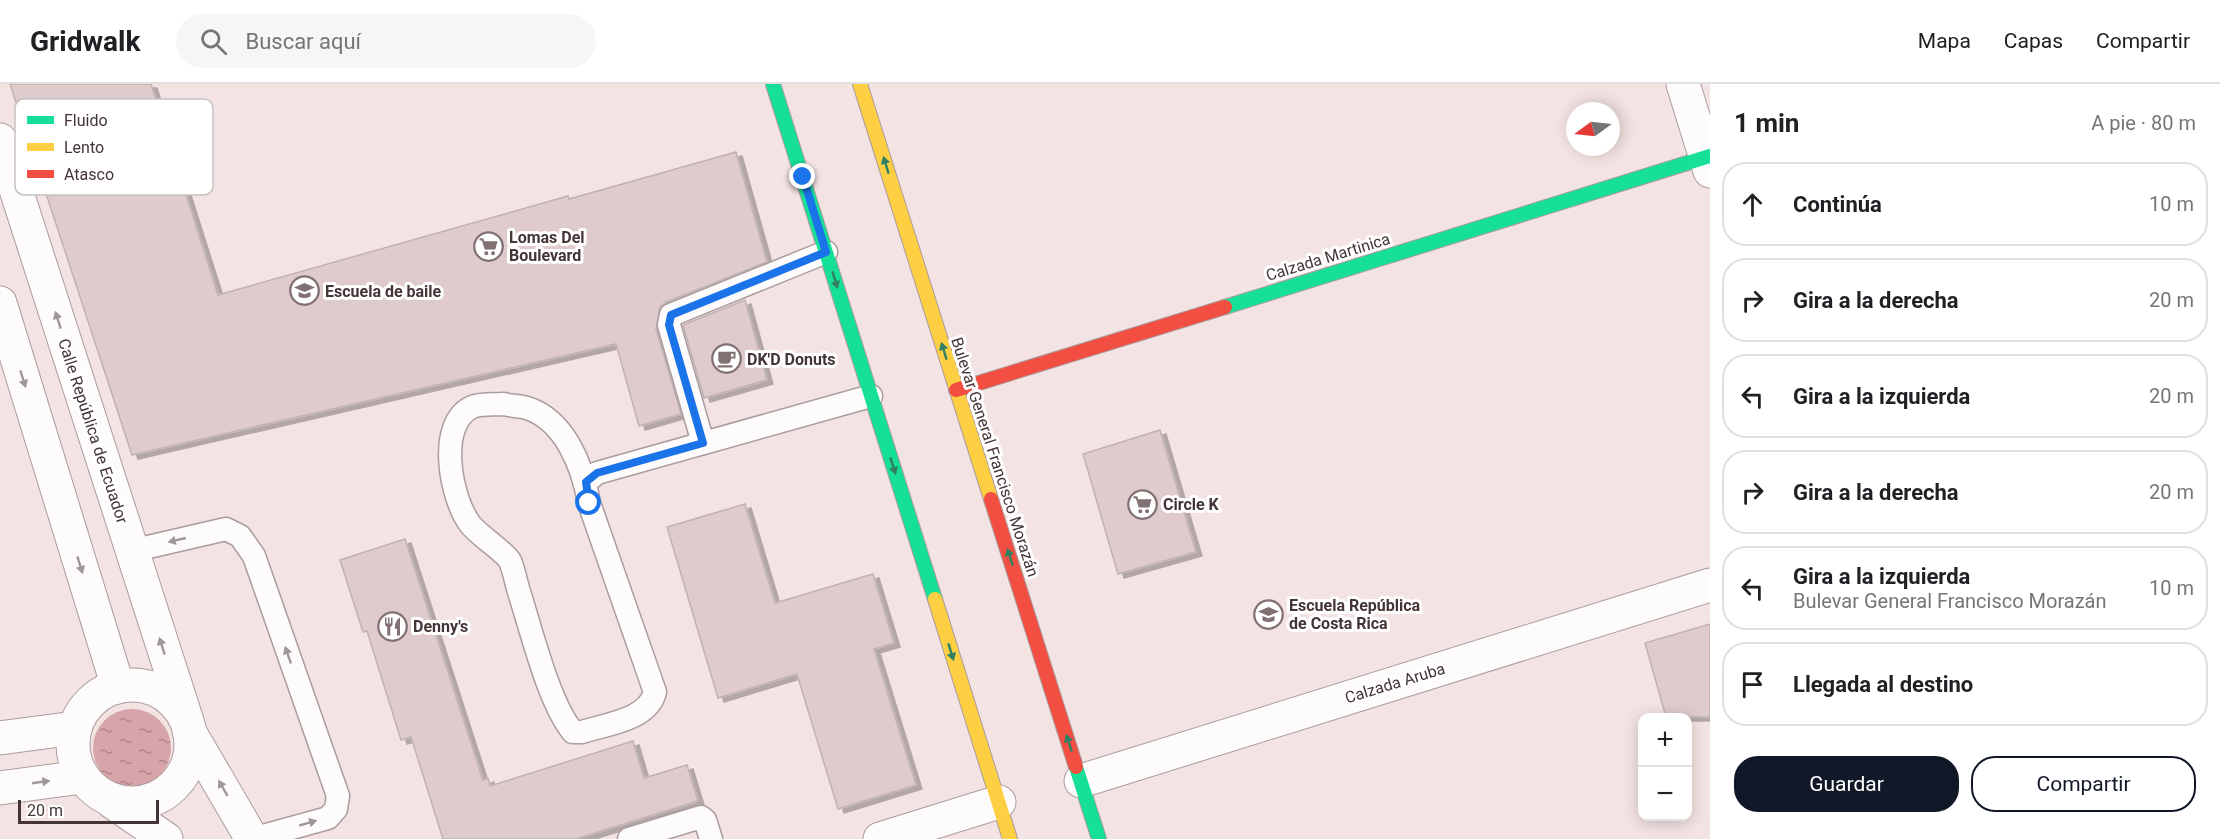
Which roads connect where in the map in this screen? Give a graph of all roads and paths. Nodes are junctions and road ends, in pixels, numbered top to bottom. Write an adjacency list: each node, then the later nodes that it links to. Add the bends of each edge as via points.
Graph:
1 (773, 84): 7 (main road)
2 (860, 84): 12 (main road, Bulevar General Francisco Morazán, one-way to 2)
3 (1683, 84): 6 (street)
4 (761, 95): 7 (main road)
5 (0, 140): 8 (street, Calle República de Ecuador, one-way to 5)
6 (1709, 161): 12 (main road, Calzada Martinica)
7 (803, 177): 10 (main road)
8 (15, 187)
9 (18, 195): 16 (street, Calle República de Ecuador, one-way to 9)
10 (826, 252): 13 (main road, one-way to 13); 14 (lane, via 671,315 669,325)
11 (0, 303): 18 (street, one-way to 18)
12 (957, 390): 22 (main road, Bulevar General Francisco Morazán, one-way to 12)
13 (871, 396): 14 (lane); 25 (main road, one-way to 25)
14 (703, 443): 15 (lane, via 597,473)
15 (586, 482): 15 (lane, via 589,503 655,692 652,703 641,713 573,732 548,680 509,560 470,524 462,509 450,469 449,445 456,424 472,408 483,405 527,408 546,417 564,435)
16 (131, 551): 19 (street, Calle República de Ecuador, one-way to 16); 27 (lane, one-way to 16, via 328,818 336,809 338,796 254,556 240,536 226,529)
17 (1710, 585): 22 (street, Calzada Aruba)
18 (118, 687): 19 (street, via 151,688 178,707); 20 (street, via 91,702)
19 (188, 726): 23 (street, via 191,751 186,769 159,798 140,804 120,803); 27 (street, Calle República de Ecuador, one-way to 19)
20 (75, 728): 21 (street); 23 (street, via 76,762)
21 (0, 738)
22 (1081, 781): 32 (main road, Bulevar General Francisco Morazán)
23 (92, 786): 24 (street, one-way to 23); 26 (street)
24 (0, 788)
25 (999, 802): 30 (street); 31 (main road)
26 (166, 839)
27 (252, 839)
28 (629, 839): 29 (lane, via 701,817)
29 (711, 839)
30 (880, 839)
31 (1010, 839)
32 (1099, 839)

